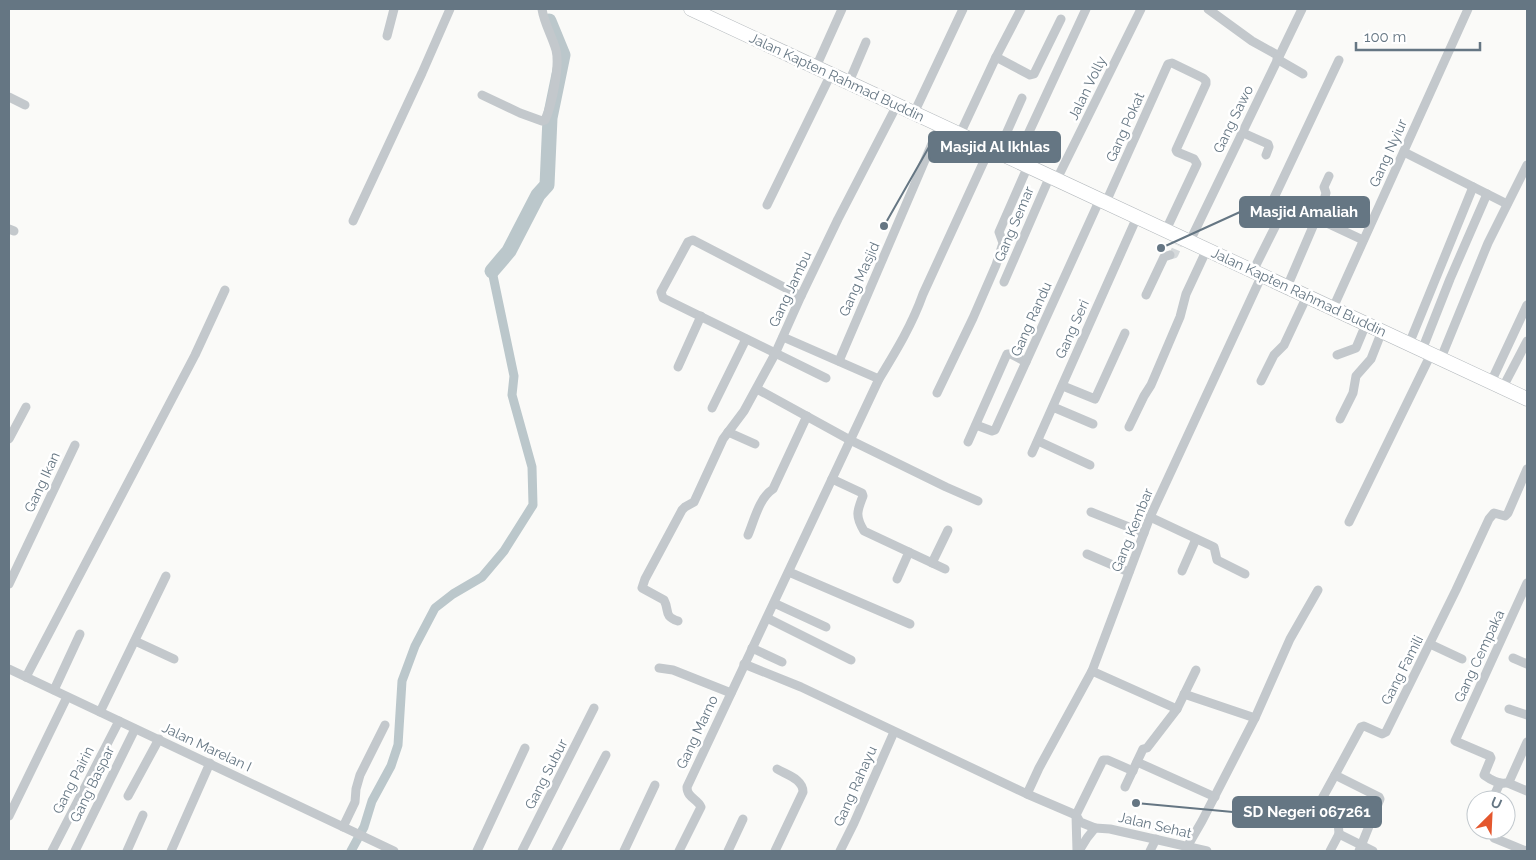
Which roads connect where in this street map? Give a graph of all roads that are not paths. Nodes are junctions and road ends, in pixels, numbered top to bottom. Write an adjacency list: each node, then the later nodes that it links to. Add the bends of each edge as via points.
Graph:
1 (394, 9): 14 (street)
2 (450, 9): 46 (street)
3 (542, 9): 23 (street, via 556,53 553,89 545,120 520,113)
4 (691, 9): 19 (main road, Jalan Kapten Rahmad Buddin)
5 (842, 9): 19 (street)
6 (963, 9): 28 (street)
7 (1021, 9): 16 (street)
8 (1086, 9): 35 (street)
9 (1141, 9): 38 (street, Jalan Volly)
10 (1208, 9): 17 (street)
11 (1302, 9): 17 (street, Gang Sawo)
12 (1468, 9): 33 (street, Gang Nyiur)
13 (1061, 19): 16 (street, via 1034,74 1030,75)
14 (387, 36)
15 (866, 42): 22 (street)
16 (996, 57): 31 (street)
17 (1278, 58): 21 (street); 30 (street, Gang Sawo)
18 (1339, 60): 52 (street, Gang Kembar, via 1272,202 1276,225)
19 (816, 67): 20 (main road, Jalan Kapten Rahmad Buddin)
20 (831, 74): 22 (main road, Jalan Kapten Rahmad Buddin); 43 (street)
21 (1302, 74)
22 (849, 82): 27 (main road, Jalan Kapten Rahmad Buddin)
23 (482, 95)
24 (9, 97): 26 (street)
25 (1022, 98): 32 (street, Gang Marno)
26 (25, 105)
27 (897, 105): 28 (main road, Jalan Kapten Rahmad Buddin); 57 (street, Gang Jambu)
28 (914, 113): 29 (main road, Jalan Kapten Rahmad Buddin)
29 (940, 125): 31 (main road, Jalan Kapten Rahmad Buddin); 71 (street, Gang Masjid)
30 (1241, 132): 34 (street, via 1268,144); 49 (street, Gang Sawo)
31 (960, 134): 32 (main road, Jalan Kapten Rahmad Buddin)
32 (994, 150): 35 (main road, Jalan Kapten Rahmad Buddin); 75 (street, Gang Marno, via 911,325)
33 (1404, 152): 39 (street); 48 (street, Gang Nyiur)
34 (1266, 155)
35 (1022, 163): 38 (main road, Jalan Kapten Rahmad Buddin); 80 (street, via 999,232 1003,243 996,266)
36 (1527, 165): 42 (street)
37 (1329, 176): 45 (street, via 1324,187 1325,198)
38 (1053, 178): 41 (main road, Jalan Kapten Rahmad Buddin); 53 (street, Gang Semar)
39 (1473, 187): 40 (street); 68 (street)
40 (1487, 194): 42 (street); 68 (street, via 1450,279)
41 (1103, 201): 44 (main road, Jalan Kapten Rahmad Buddin); 47 (street, Gang Pokat, via 1169,63 1172,63 1203,78 1206,83 1176,150 1197,164); 72 (street, Gang Randu)
42 (1507, 204): 68 (street, via 1473,276)
43 (768, 205)
44 (1137, 217): 47 (main road, Jalan Kapten Rahmad Buddin); 78 (street, Gang Seri)
45 (1316, 218): 48 (street); 54 (street)
46 (353, 221)
47 (1166, 230): 49 (main road, Jalan Kapten Rahmad Buddin)
48 (1363, 240): 60 (street, Gang Nyiur)
49 (1183, 241): 50 (main road, Jalan Kapten Rahmad Buddin)
50 (1207, 249): 52 (main road, Jalan Kapten Rahmad Buddin); 89 (street, via 1151,385)
51 (1170, 255): 56 (street, via 1164,257)
52 (1258, 273): 54 (main road, Jalan Kapten Rahmad Buddin); 103 (street, Gang Kembar)
53 (1004, 282)
54 (1287, 287): 58 (main road, Jalan Kapten Rahmad Buddin)
55 (225, 290): 142 (street, via 195,354)
56 (1146, 295)
57 (801, 296): 61 (street, via 693,240 688,242 661,292 663,298); 65 (street, Gang Jambu)
58 (1307, 296): 60 (main road, Jalan Kapten Rahmad Buddin); 76 (street, via 1284,345 1274,355)
59 (1527, 305): 77 (street)
60 (1333, 308): 62 (main road, Jalan Kapten Rahmad Buddin)
61 (701, 316): 66 (street); 73 (street)
62 (1366, 324): 63 (main road, Jalan Kapten Rahmad Buddin); 70 (street, via 1356,348)
63 (1382, 331): 68 (main road, Jalan Kapten Rahmad Buddin); 86 (street, via 1371,359 1356,376 1353,392)
64 (1125, 333): 78 (street, via 1095,399)
65 (783, 337): 69 (street, Gang Jambu); 71 (street)
66 (746, 339): 69 (street); 84 (street)
67 (1527, 341): 77 (street)
68 (1426, 351): 77 (main road, Jalan Kapten Rahmad Buddin); 104 (street)
69 (775, 354): 74 (street); 79 (street, Gang Jambu)
70 (1337, 355)
71 (838, 361): 75 (street)
72 (1026, 362): 88 (street, Gang Randu, via 995,430 992,432); 88 (street, via 1007,354)
73 (678, 367)
74 (826, 378)
75 (879, 379): 92 (street, Gang Marno)
76 (1260, 381)
77 (1497, 385): 81 (main road, Jalan Kapten Rahmad Buddin)
78 (1063, 386): 83 (street, Gang Seri)
79 (757, 389): 85 (street); 90 (street, Gang Jambu)
80 (937, 393)
81 (1527, 399)
82 (26, 407): 91 (street)
83 (1053, 407): 87 (street); 93 (street, Gang Seri)
84 (712, 408)
85 (807, 416): 92 (street); 107 (street, via 772,489 766,493)
86 (1340, 419)
87 (1093, 424)
88 (976, 425): 94 (street)
89 (1129, 427)
90 (728, 432): 95 (street); 124 (street, Gang Jambu, via 694,502 682,510 642,586 664,600 667,615)
91 (9, 439)
92 (850, 440): 100 (street, Gang Marno); 101 (street)
93 (1038, 440): 97 (street, Gang Seri); 98 (street)
94 (968, 442)
95 (754, 444)
96 (75, 445): 120 (street, Gang Ikan)
97 (1032, 453)
98 (1090, 465)
99 (1527, 469): 129 (street, Gang Famili, via 1508,513 1505,516 1494,513 1489,519)
100 (832, 479): 109 (street, via 862,493 857,511 864,530); 114 (street, Gang Marno)
101 (978, 501)
102 (1091, 512): 106 (street)
103 (1150, 517): 106 (street, Gang Kembar); 108 (street)
104 (1349, 522)
105 (948, 530): 111 (street)
106 (1144, 533): 115 (street, Gang Kembar)
107 (748, 535)
108 (1196, 539): 113 (street); 116 (street, via 1215,547 1215,559)
109 (909, 552): 111 (street); 118 (street)
110 (1087, 554): 115 (street)
111 (932, 563): 112 (street)
112 (945, 569)
113 (1182, 571)
114 (789, 572): 122 (street, Gang Marno); 125 (street)
115 (1129, 572): 141 (street, Gang Kembar)
116 (1244, 574)
117 (166, 576): 128 (street)
118 (897, 579)
119 (1527, 583): 165 (street, Gang Cempaka, via 1455,742 1490,756 1484,775)
120 (9, 584)
121 (1318, 590): 152 (street, via 1290,639)
122 (774, 603): 123 (street, Gang Marno); 126 (street)
123 (767, 618): 130 (street, Gang Marno); 134 (street)
124 (678, 621)
125 (910, 624)
126 (826, 627)
127 (80, 634): 143 (street)
128 (135, 641): 132 (street); 150 (street)
129 (1430, 644): 133 (street); 164 (street, Gang Famili, via 1386,732 1382,734 1361,727)
130 (752, 648): 135 (street); 136 (street, Gang Marno)
131 (1513, 658): 137 (street)
132 (174, 659)
133 (1462, 659)
134 (851, 660)
135 (782, 662)
136 (744, 664): 144 (street, Gang Marno); 156 (street)
137 (1527, 664)
138 (660, 668): 144 (street)
139 (9, 669): 142 (street, Jalan Marelan I)
140 (1196, 670): 145 (street)
141 (1092, 671): 148 (street); 170 (street, Gang Kembar)
142 (26, 677): 143 (street, Jalan Marelan I)
143 (54, 690): 146 (street, Jalan Marelan I)
144 (731, 692): 195 (street, Gang Marno, via 687,787 688,795 701,808)
145 (1184, 694): 148 (street); 152 (street)
146 (67, 697): 150 (street, Jalan Marelan I); 176 (street)
147 (594, 708): 192 (street, Gang Subur)
148 (1177, 708): 162 (street, via 1143,749)
149 (1509, 709): 151 (street)
150 (100, 712): 153 (street, Jalan Marelan I)
151 (1527, 716)
152 (1255, 718): 172 (street)
153 (119, 721): 155 (street, Jalan Marelan I); 186 (street, Gang Pairin)
154 (386, 725): 179 (street, via 360,775 355,802)
155 (135, 729): 157 (street, Jalan Marelan I); 187 (street, Gang Baspar)
156 (894, 732): 170 (street); 198 (street, Gang Rahayu)
157 (159, 739): 161 (street, Jalan Marelan I); 171 (street)
158 (1527, 742): 165 (street)
159 (525, 748): 191 (street)
160 (606, 755): 193 (street)
161 (210, 763): 179 (street, Jalan Marelan I); 189 (street)
162 (1135, 766): 167 (street); 172 (street); 175 (street, via 1103,760)
163 (777, 769): 197 (street, via 800,781 804,792)
164 (1335, 775): 173 (street); 185 (street, via 1380,799)
165 (1504, 783): 168 (street); 169 (street)
166 (655, 785): 194 (street)
167 (1125, 787)
168 (1499, 790)
169 (1527, 791)
170 (1027, 794): 175 (street)
171 (128, 796)
172 (1215, 797): 184 (street)
173 (1318, 806)
174 (143, 815): 188 (street)
175 (1076, 815): 180 (street, via 1080,822); 199 (street)
176 (9, 816)
177 (743, 819): 196 (street)
178 (1338, 820): 181 (street)
179 (345, 828): 190 (street, Jalan Marelan I)
180 (1095, 828): 182 (street, Jalan Sehat); 199 (street)
181 (1339, 834): 185 (street); 202 (street)
182 (1156, 840): 184 (street, Jalan Sehat); 200 (street)
183 (1499, 840): 204 (street)
184 (1187, 847): 201 (street, Jalan Sehat)
185 (1360, 848): 203 (street)
186 (52, 851)
187 (75, 851)
188 (127, 851)
189 (171, 851)
190 (394, 851)
191 (477, 851)
192 (522, 851)
193 (556, 851)
194 (624, 851)
195 (680, 851)
196 (728, 851)
197 (775, 851)
198 (840, 851)
199 (1078, 851)
200 (1150, 851)
201 (1207, 851)
202 (1330, 851)
203 (1373, 851)
204 (1526, 851)

